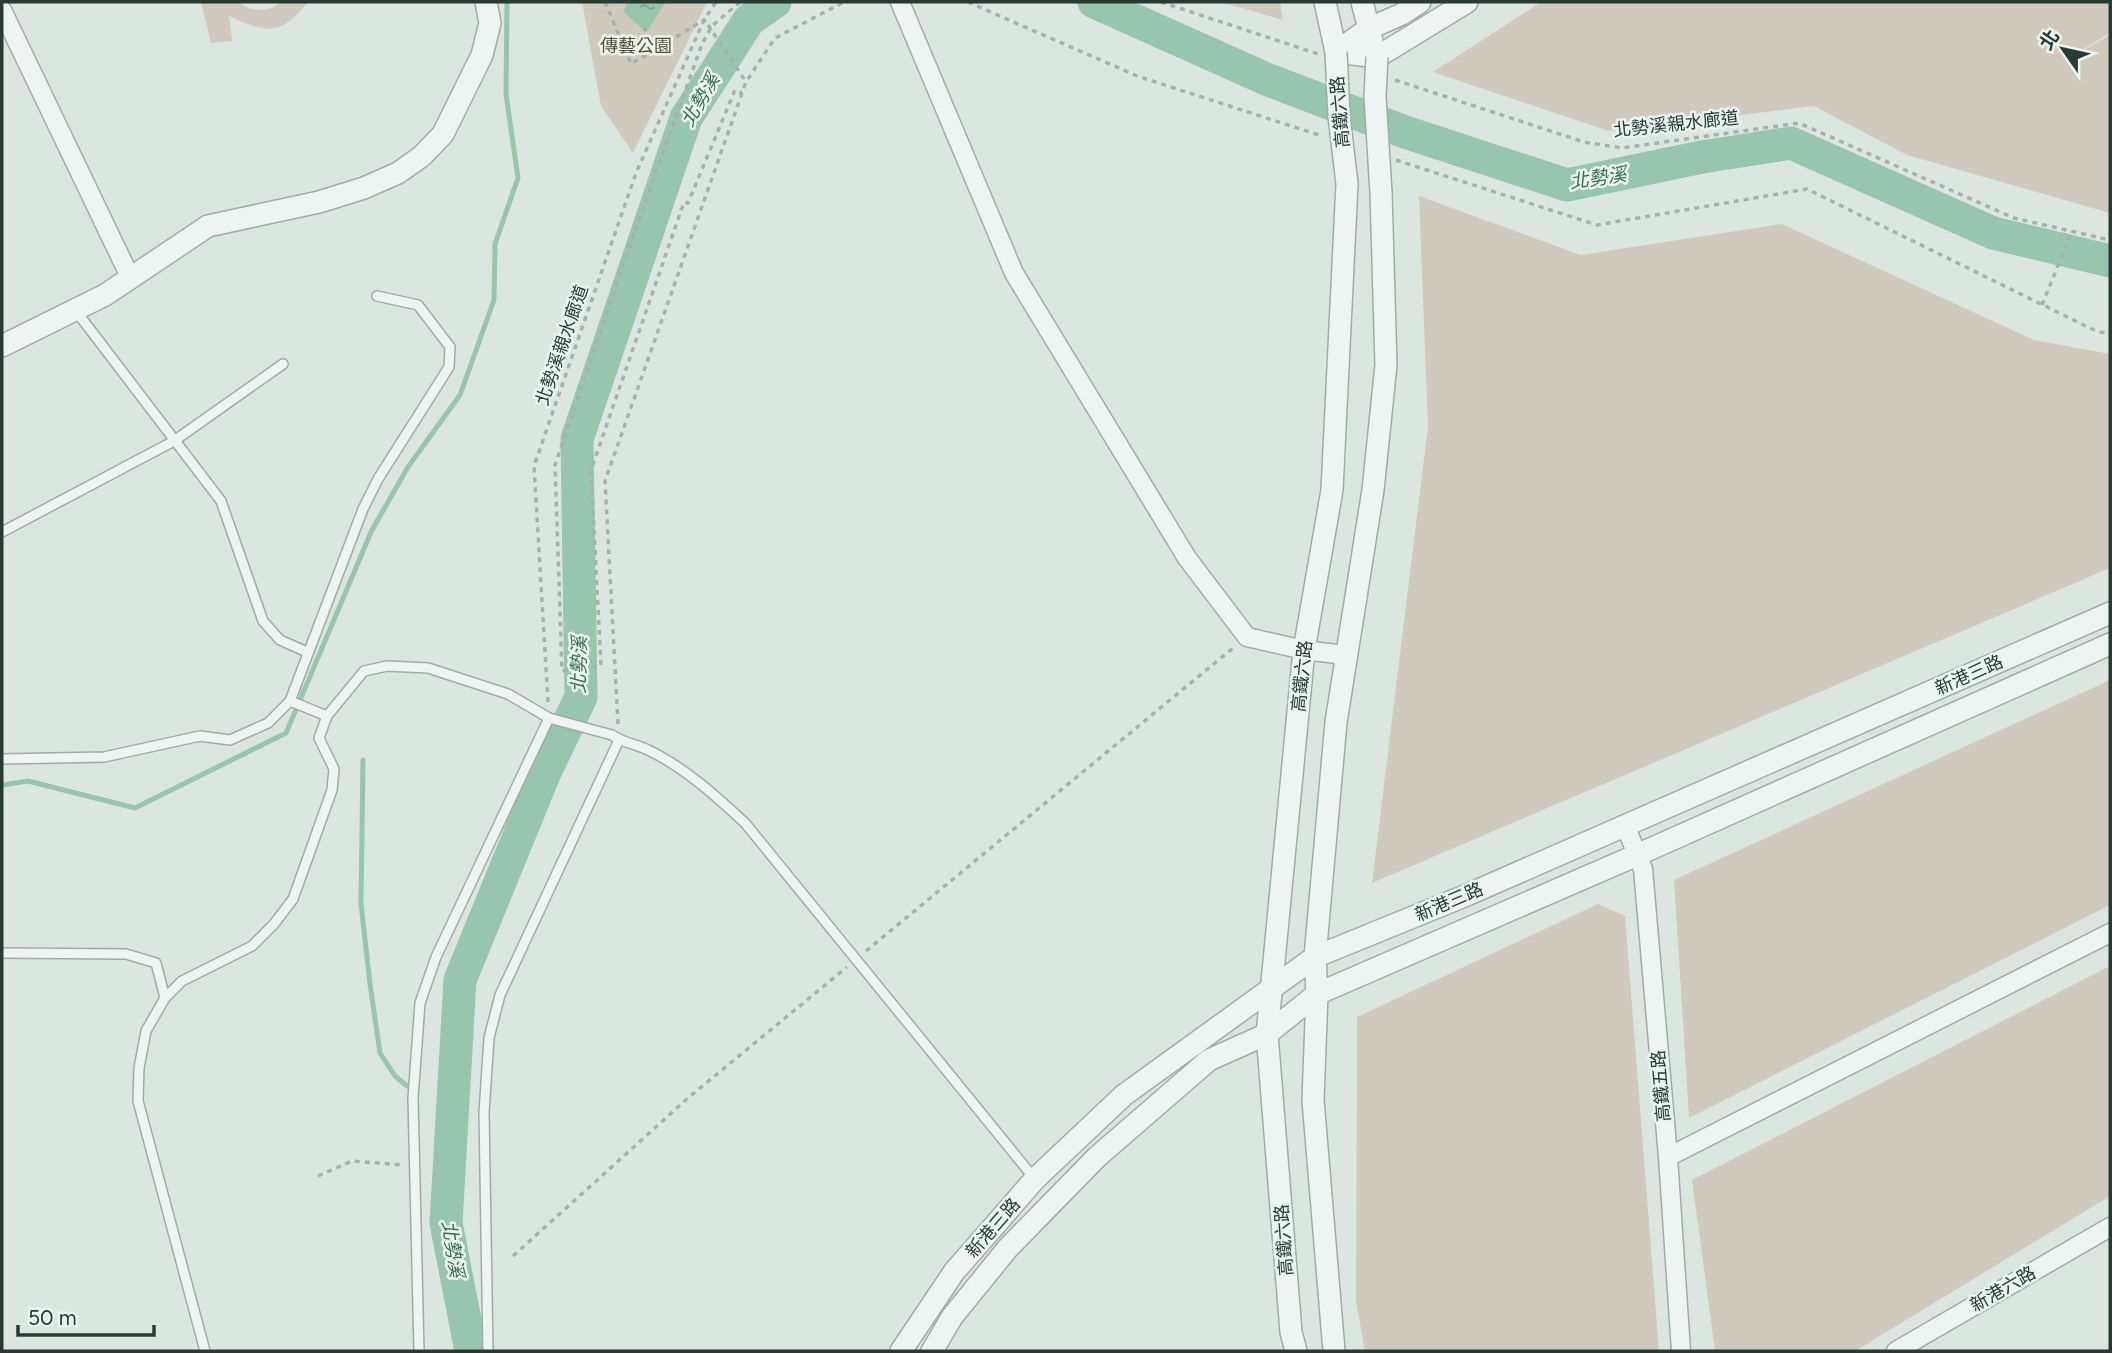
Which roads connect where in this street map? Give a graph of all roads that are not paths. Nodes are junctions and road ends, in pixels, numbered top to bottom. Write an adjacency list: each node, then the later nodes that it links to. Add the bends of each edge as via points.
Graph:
1 (486, 2): 11 (street, via 490,23 482,55 443,134 422,156 364,188 208,226)
2 (900, 2): 20 (street, via 1014,273 1187,558 1247,637)
3 (1325, 2): 9 (street, 高鐵六路)
4 (1362, 2): 8 (street, 高鐵六路)
5 (1420, 2): 8 (street)
6 (1466, 2): 10 (street)
7 (2, 10): 11 (street)
8 (1368, 29): 9 (street); 10 (street, 高鐵六路)
9 (1328, 53): 10 (street); 20 (street, 高鐵六路, bridge, via 1347,184 1332,489)
10 (1377, 57): 22 (street, 高鐵六路, bridge, via 1386,365 1373,490)
11 (131, 279): 13 (street)
12 (377, 296): 21 (lane, via 418,306 450,347 449,367 363,509)
13 (75, 311): 14 (street); 16 (lane)
14 (2, 346)
15 (283, 364): 16 (lane)
16 (174, 442): 17 (lane); 21 (lane, via 221,501 263,621 280,640)
17 (2, 532)
18 (2110, 613): 28 (street, 新港三路)
19 (2110, 644): 29 (street, 新港三路)
20 (1304, 650): 22 (street); 33 (street, 高鐵六路)
21 (307, 652): 23 (lane)
22 (1345, 655): 32 (street, 高鐵六路)
23 (291, 701): 24 (lane); 27 (lane, via 268,723 230,740 200,736 104,757)
24 (327, 716): 25 (lane, via 364,671 387,666 428,668 508,694); 35 (lane, via 319,738 334,769 332,790 293,899 252,946 182,981)
25 (548, 718): 26 (lane); 41 (lane, via 436,957 420,1003 413,1098)
26 (616, 738): 38 (lane, via 648,750 678,769 745,823); 42 (lane, via 500,995 489,1038 484,1113)
27 (2, 759)
28 (1625, 825): 29 (street, 高鐵五路); 32 (street, 新港三路)
29 (1637, 855): 34 (street, 新港三路); 37 (street, 高鐵五路, via 1643,869)
30 (2110, 933): 37 (street)
31 (2, 953): 35 (lane, via 126,954 156,963)
32 (1315, 957): 33 (street, 新港三路); 34 (street, 高鐵六路)
33 (1273, 988): 36 (street, 高鐵六路); 38 (street, 新港三路, via 1124,1095)
34 (1317, 994): 36 (street, 新港三路); 46 (street, 高鐵六路, via 1313,1100)
35 (164, 998): 40 (lane, via 146,1031 138,1101)
36 (1267, 1034): 44 (street, 新港三路, via 1209,1060 1097,1157 1008,1248 952,1317); 45 (street, 高鐵六路)
37 (1668, 1157): 47 (street, 高鐵五路)
38 (1035, 1179): 43 (street, 新港三路, via 954,1272)
39 (2110, 1227): 48 (street, 新港六路)
40 (205, 1351)
41 (419, 1351)
42 (488, 1351)
43 (901, 1351)
44 (932, 1351)
45 (1296, 1351)
46 (1334, 1351)
47 (1681, 1351)
48 (1896, 1351)

